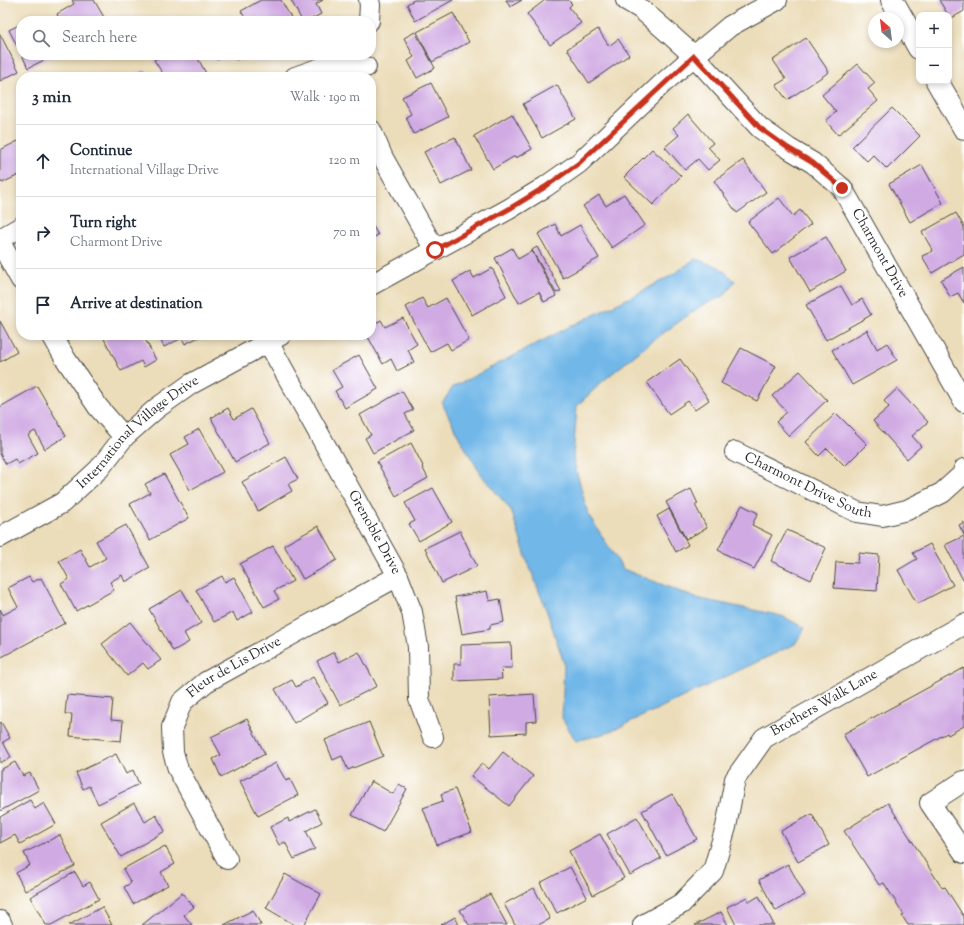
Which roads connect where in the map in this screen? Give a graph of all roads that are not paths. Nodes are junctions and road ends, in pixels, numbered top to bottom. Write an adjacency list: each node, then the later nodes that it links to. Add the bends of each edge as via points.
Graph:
1 (369, 0): 5 (street)
2 (626, 0): 7 (street, Charmont Drive, via 641,9)
3 (777, 0): 7 (street, via 730,26)
4 (892, 0): 6 (street)
5 (369, 16)
6 (916, 43)
7 (694, 56): 16 (street, via 579,163 509,209); 22 (street, Charmont Drive, via 760,128 813,163 842,188)
8 (366, 66): 9 (street, via 326,66)
9 (309, 72)
10 (940, 84): 11 (street)
11 (964, 128)
12 (376, 142): 16 (street)
13 (16, 231): 14 (street)
14 (0, 239)
15 (0, 242): 17 (street)
16 (435, 250): 18 (street)
17 (16, 271)
18 (376, 282)
19 (55, 340): 23 (street, via 98,407)
20 (273, 340): 23 (street, International Village Drive, via 191,384 157,408)
21 (276, 340): 27 (street, Grenoble Drive)
22 (964, 402)
23 (124, 437): 26 (street, International Village Drive, via 99,469 62,503)
24 (735, 452): 25 (street, Charmont Drive South, via 857,512 882,516 907,510 942,493)
25 (964, 470)
26 (0, 537)
27 (398, 576): 29 (street, Grenoble Drive, via 412,612 418,647 419,699); 32 (street, Fleur de Lis Drive, via 206,682 182,702 172,727 172,752 178,769)
28 (964, 624): 35 (street, Brothers Walk Lane, via 764,738 735,780 726,827 713,871 681,904)
29 (433, 737)
30 (964, 781): 31 (street, via 930,803)
31 (964, 853)
32 (227, 859)
33 (0, 921): 34 (street)
34 (2, 925)
35 (643, 925)

